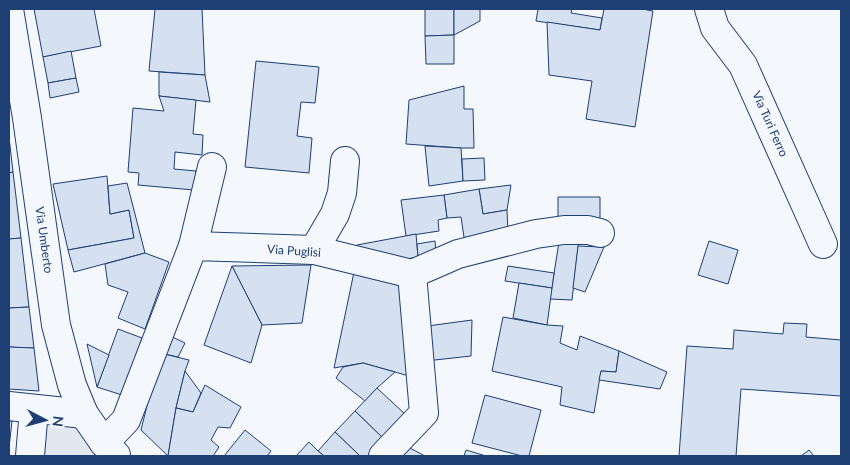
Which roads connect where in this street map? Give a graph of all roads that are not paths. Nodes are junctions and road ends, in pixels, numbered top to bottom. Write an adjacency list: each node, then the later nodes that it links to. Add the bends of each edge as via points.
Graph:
1 (9, 9): 11 (street, Via Umberto, via 56,325 72,385)
2 (709, 9): 6 (street, Via Turi Ferro, via 715,28 743,65)
3 (345, 161): 8 (street, via 342,192 335,214)
4 (212, 167): 7 (street)
5 (600, 233): 9 (street, via 564,230 536,234 458,254)
6 (824, 244)
7 (193, 246): 8 (street, Via Puglisi); 12 (street, via 126,420)
8 (314, 250): 9 (street, Via Puglisi)
9 (412, 274): 14 (street, via 424,413)
10 (22, 407): 11 (street); 13 (street)
11 (84, 414): 12 (street, Via Umberto)
12 (111, 449)
13 (30, 456)
14 (383, 456)

